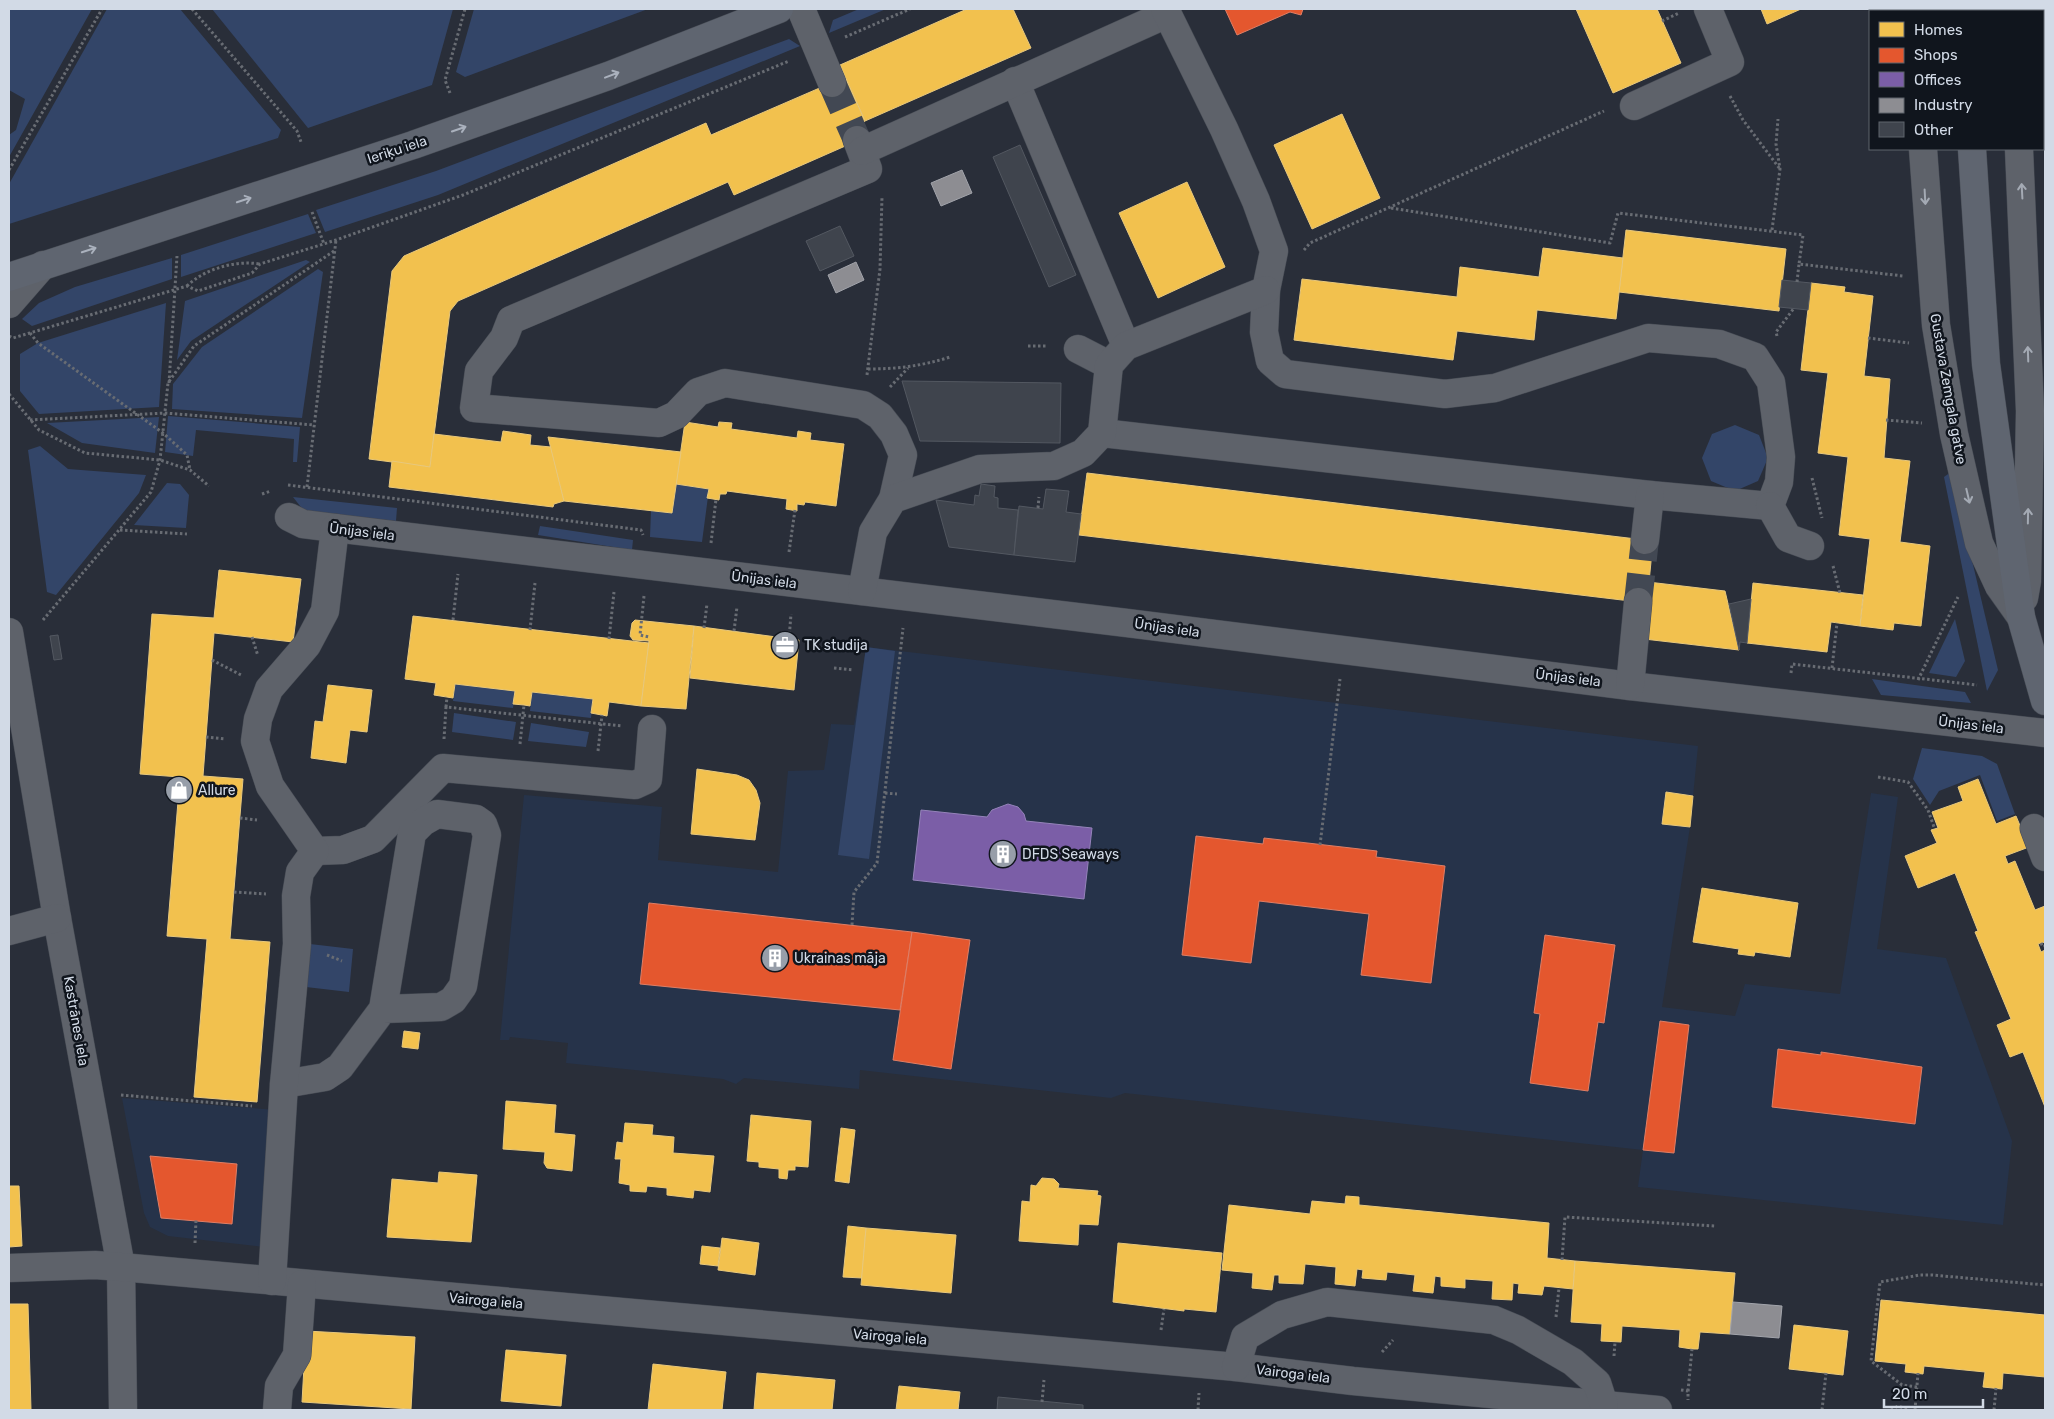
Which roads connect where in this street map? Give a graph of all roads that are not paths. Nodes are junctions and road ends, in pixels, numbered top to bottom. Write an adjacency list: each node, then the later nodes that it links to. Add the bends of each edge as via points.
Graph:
1 (779, 9): 11 (main road, Ieriķu iela, one-way to 1, via 413,145 608,76)
2 (801, 9): 6 (street)
3 (1708, 9): 7 (street, via 1730,62)
4 (1166, 11): 5 (street); 13 (street, via 1232,147 1274,251)
5 (1015, 80): 16 (street); 19 (street, via 859,146 868,169 511,320 504,338 479,372 474,408 659,422 676,414 698,392 725,383 863,405 880,416 894,434 903,455)
6 (832, 83)
7 (1634, 106)
8 (1923, 150): 27 (street, Gustava Zemgala gatve, one-way to 27, via 1936,325 1954,434 1978,543 1999,586)
9 (1972, 150): 27 (main road, Gustava Zemgala gatve, via 1986,364)
10 (2019, 150): 27 (street, Gustava Zemgala gatve, one-way to 10, via 2027,581 2030,411)
11 (43, 265): 12 (main road, Ieriķu iela); 14 (street)
12 (9, 276)
13 (1266, 290): 16 (street); 20 (street, via 1264,332 1270,361 1285,374 1445,394 1495,388 1648,338 1719,344 1755,357 1771,382 1781,457 1778,482)
14 (9, 304)
15 (1078, 349): 16 (street)
16 (1117, 355): 17 (street)
17 (1102, 434): 18 (street); 19 (street, via 1083,453 1054,466 980,469)
18 (1650, 495): 20 (street); 23 (street)
19 (893, 499): 25 (street, via 873,532)
20 (1770, 506): 24 (street, via 1788,538)
21 (289, 517): 22 (street, Ūnijas iela, via 302,524)
22 (335, 528): 25 (street, Ūnijas iela); 34 (street, via 325,611 306,645 269,689 258,719 255,741 270,786)
23 (1645, 540)
24 (1821, 551)
25 (862, 591): 29 (street, Ūnijas iela)
26 (1638, 602): 29 (street)
27 (2022, 617): 30 (main road, Gustava Zemgala gatve)
28 (9, 632): 36 (street, Kastrānes iela)
29 (1630, 686): 32 (street, Ūnijas iela)
30 (2045, 701)
31 (652, 729): 34 (street, via 648,779 635,785 443,768 373,839 343,850)
32 (2045, 733)
33 (2034, 828): 35 (street)
34 (315, 851): 39 (street, via 300,872 296,896 297,944)
35 (2045, 857)
36 (57, 918): 37 (street); 40 (street, Kastrānes iela)
37 (9, 931)
38 (383, 1009): 38 (street, via 412,833 437,814 476,819 483,824 487,835 463,986 453,1000 441,1007); 39 (street, via 340,1067)
39 (283, 1096): 42 (street)
40 (122, 1267): 41 (street, Vairoga iela); 42 (street, Vairoga iela); 46 (street, Kastrānes iela)
41 (9, 1268)
42 (272, 1281): 43 (street, Vairoga iela)
43 (302, 1284): 44 (street, Vairoga iela); 47 (street, via 297,1355 278,1386)
44 (1236, 1367): 45 (street, Vairoga iela); 45 (street, via 1245,1337 1282,1315 1327,1302 1494,1320 1573,1362 1597,1383)
45 (1604, 1405): 48 (street, Vairoga iela)
46 (124, 1410)
47 (277, 1410)
48 (1658, 1410)

